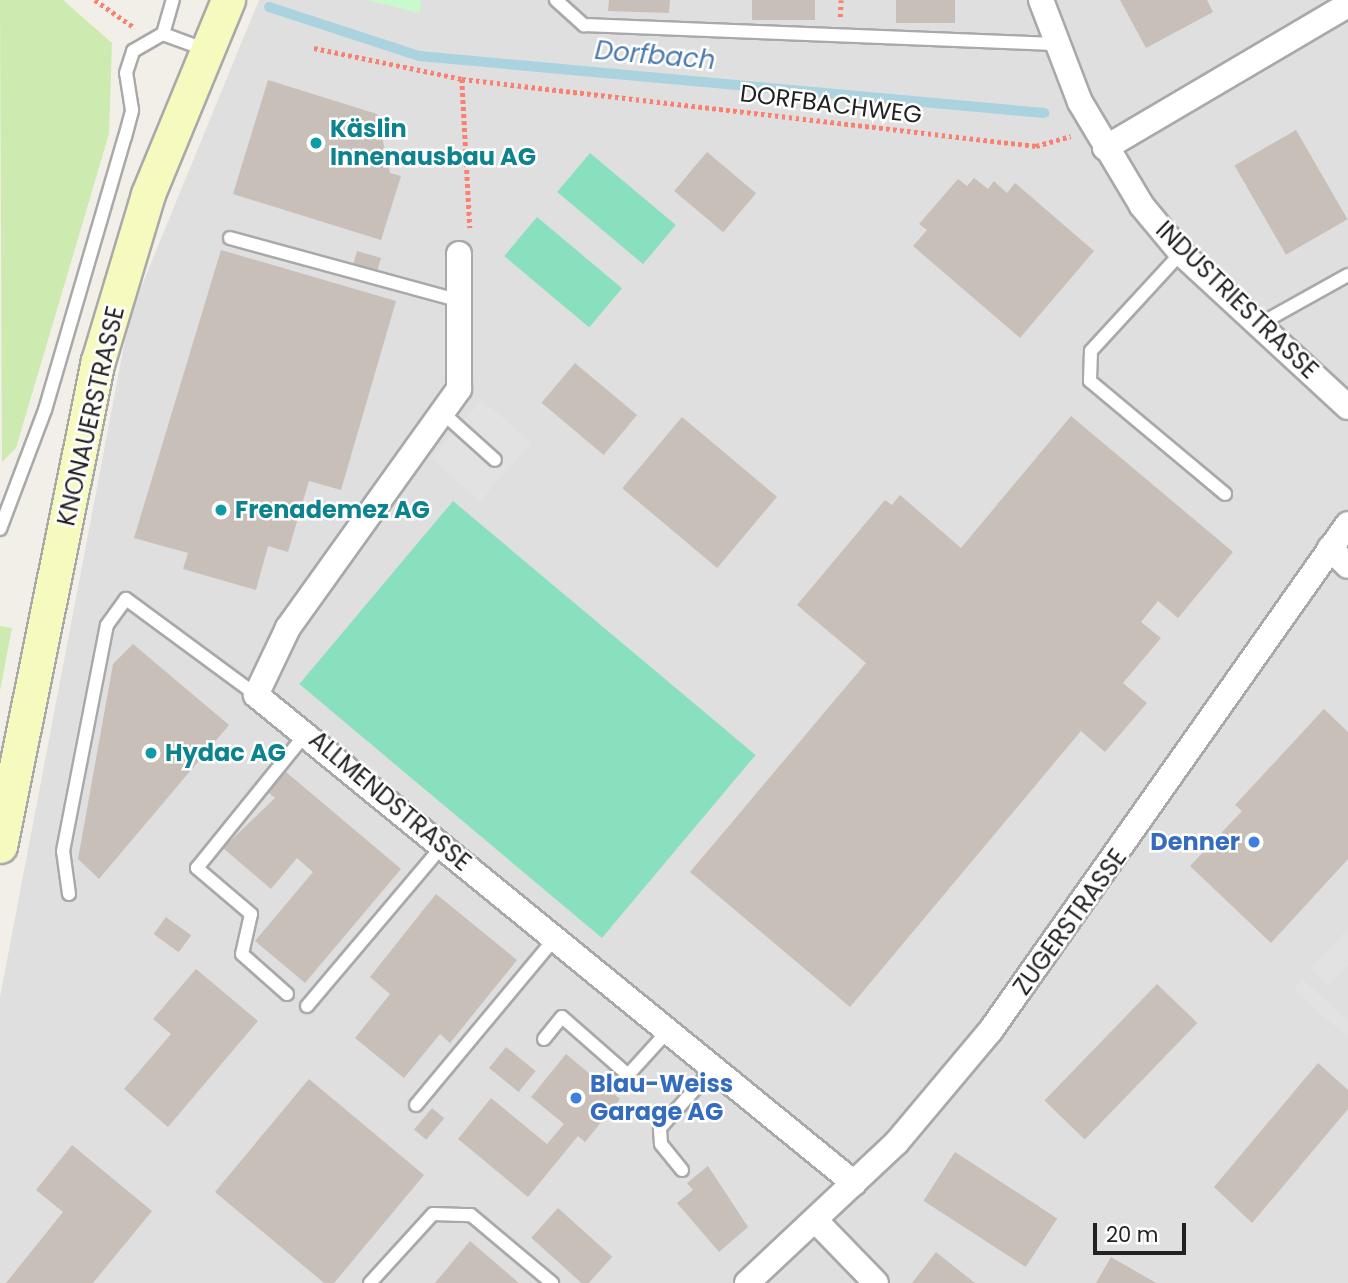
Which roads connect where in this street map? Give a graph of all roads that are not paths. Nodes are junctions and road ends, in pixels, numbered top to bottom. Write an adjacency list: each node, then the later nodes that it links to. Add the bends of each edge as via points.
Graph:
1 (173, 0): 6 (lane)
2 (228, 0): 8 (street, KNONAUERSTRASSE)
3 (556, 0): 7 (lane, via 584,25)
4 (1041, 0): 7 (street, INDUSTRIESTRASSE)
5 (1348, 5): 9 (street)
6 (163, 34): 8 (lane); 21 (lane, via 133,51 126,73 132,110 125,137 45,410)
7 (1055, 44): 9 (street, INDUSTRIESTRASSE)
8 (204, 49): 27 (street, KNONAUERSTRASSE, via 148,194 98,361)
9 (1099, 137): 11 (street, INDUSTRIESTRASSE)
10 (230, 237): 14 (lane)
11 (1181, 253): 15 (street, INDUSTRIESTRASSE); 19 (lane, via 1091,351 1090,381)
12 (459, 254): 14 (street)
13 (1348, 275): 15 (lane)
14 (456, 300): 17 (street, via 463,362)
15 (1258, 325): 16 (street, INDUSTRIESTRASSE)
16 (1348, 407)
17 (445, 415): 18 (lane); 24 (street, via 288,628)
18 (495, 460)
19 (1225, 494)
20 (1348, 524): 22 (street, ZUGERSTRASSE)
21 (0, 529)
22 (1330, 548): 23 (street); 37 (street, ZUGERSTRASSE, via 991,1030)
23 (1348, 566)
24 (256, 695): 25 (street, ALLMENDSTRASSE); 28 (lane, via 126,599 107,625 65,837)
25 (307, 732): 26 (street, ALLMENDSTRASSE); 30 (lane, via 197,868 251,914 242,954)
26 (443, 845): 29 (street, ALLMENDSTRASSE); 31 (lane)
27 (0, 846)
28 (69, 894)
29 (555, 938): 32 (street, ALLMENDSTRASSE); 35 (lane)
30 (287, 994)
31 (307, 1006)
32 (667, 1032): 33 (lane, via 628,1075 562,1017); 34 (street, ALLMENDSTRASSE)
33 (544, 1039)
34 (712, 1070): 36 (lane, via 660,1128 661,1144); 37 (street, ALLMENDSTRASSE)
35 (416, 1105)
36 (682, 1170)
37 (854, 1183): 38 (street, ZUGERSTRASSE)
38 (816, 1221): 41 (street, ZUGERSTRASSE); 42 (street)
39 (370, 1283): 40 (lane, via 433,1214 471,1214)
40 (552, 1283)
41 (747, 1283)
42 (876, 1283)

